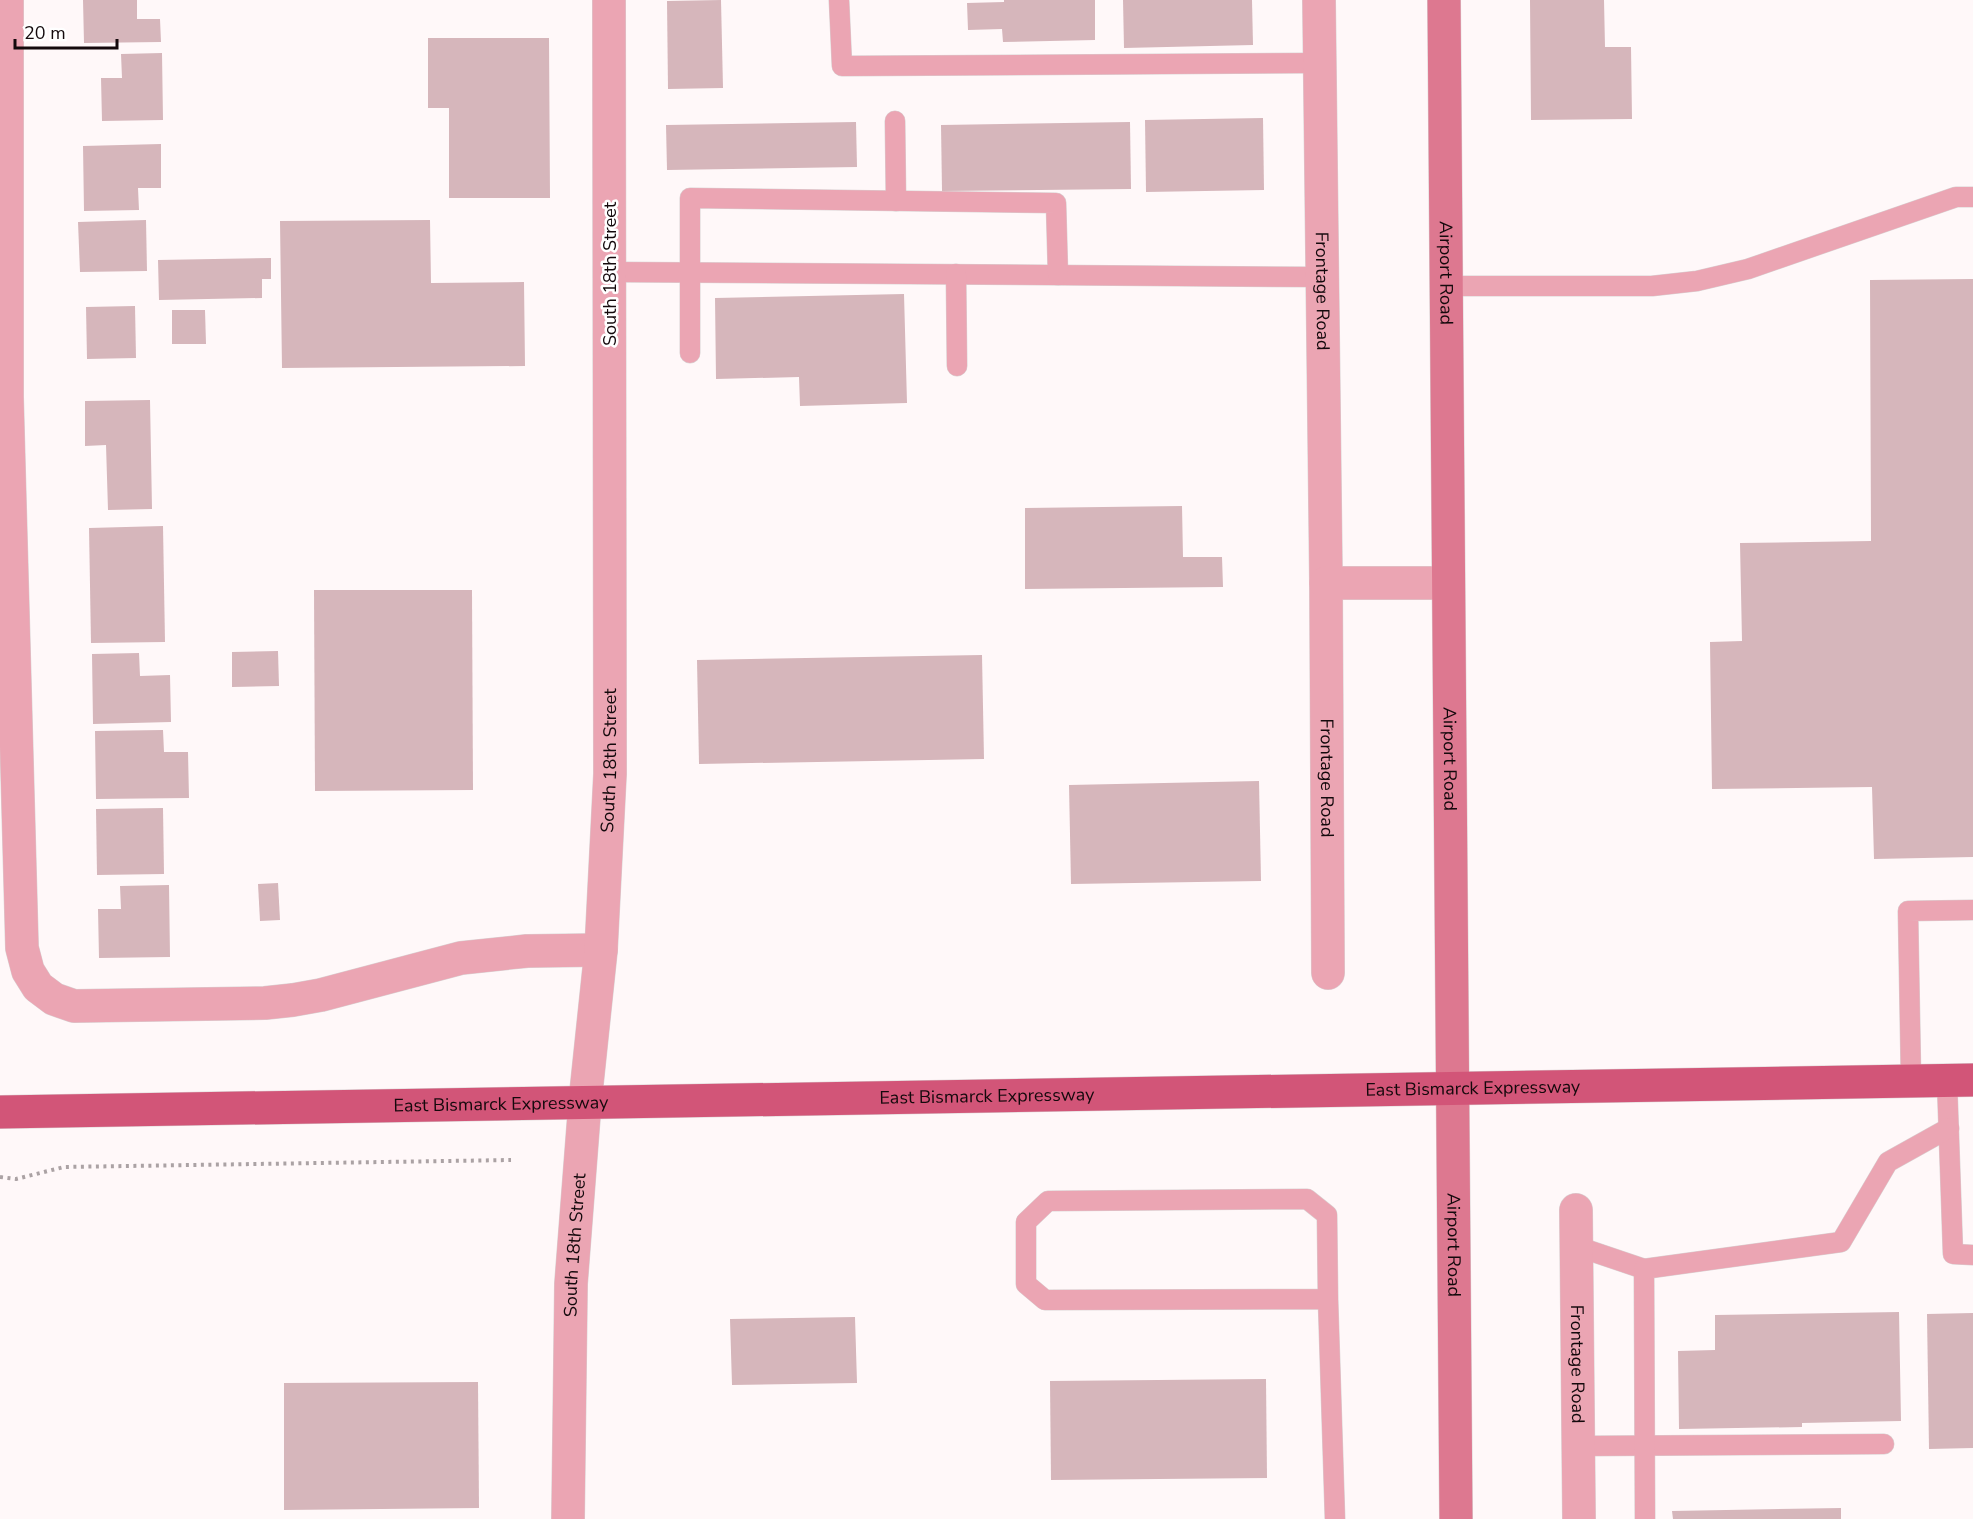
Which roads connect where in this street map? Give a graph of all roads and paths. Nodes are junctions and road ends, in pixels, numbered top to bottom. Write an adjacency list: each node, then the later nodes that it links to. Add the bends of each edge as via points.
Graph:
1 (7, 0): 20 (street)
2 (609, 0): 10 (street, South 18th Street)
3 (839, 0): 6 (lane, via 842,66)
4 (1319, 0): 6 (street, Frontage Road)
5 (1444, 0): 15 (main road, Airport Road)
6 (1320, 63): 14 (street, Frontage Road)
7 (895, 122): 9 (lane)
8 (1973, 197): 15 (lane, via 1956,197 1748,269 1697,282 1652,286)
9 (896, 201): 11 (lane, via 690,198); 13 (lane, via 1056,203)
10 (610, 272): 11 (lane); 22 (street, South 18th Street, via 611,722)
11 (690, 272): 12 (lane); 16 (lane)
12 (956, 274): 13 (lane); 17 (lane)
13 (1058, 274): 14 (lane)
14 (1323, 277): 19 (street, Frontage Road)
15 (1446, 286): 18 (main road, Airport Road)
16 (690, 353)
17 (957, 366)
18 (1448, 583): 19 (street); 26 (main road, Airport Road)
19 (1326, 584): 23 (street, Frontage Road)
20 (9, 861): 22 (street, via 27,970 38,987 54,999 74,1006 265,1003 321,995 461,958 526,951)
21 (1973, 910): 24 (lane, via 1908,911)
22 (602, 950): 27 (street, South 18th Street)
23 (1328, 973)
24 (1911, 1079): 25 (main road, East Bismarck Expressway); 26 (main road, East Bismarck Expressway)
25 (1960, 1080): 29 (lane)
26 (1452, 1088): 27 (main road, East Bismarck Expressway); 42 (main road, Airport Road)
27 (585, 1102): 28 (main road, East Bismarck Expressway); 40 (street, South 18th Street, via 571,1284)
28 (0, 1112)
29 (1949, 1128): 34 (lane, via 1953,1254); 35 (lane, via 1888,1162 1841,1242)
30 (511, 1160): 31 (path, via 64,1167 16,1179)
31 (0, 1177)
32 (1576, 1210): 33 (street, Frontage Road)
33 (1576, 1246): 35 (lane); 38 (street, Frontage Road)
34 (1973, 1255)
35 (1644, 1269): 39 (lane)
36 (1328, 1299): 36 (lane, via 1327,1215 1307,1199 1048,1201 1026,1222 1026,1284 1045,1300); 41 (lane)
37 (1884, 1444): 39 (lane)
38 (1579, 1446): 39 (lane); 43 (street, Frontage Road)
39 (1645, 1447): 44 (lane)
40 (568, 1519)
41 (1335, 1519)
42 (1456, 1519)
43 (1580, 1519)
44 (1645, 1519)

